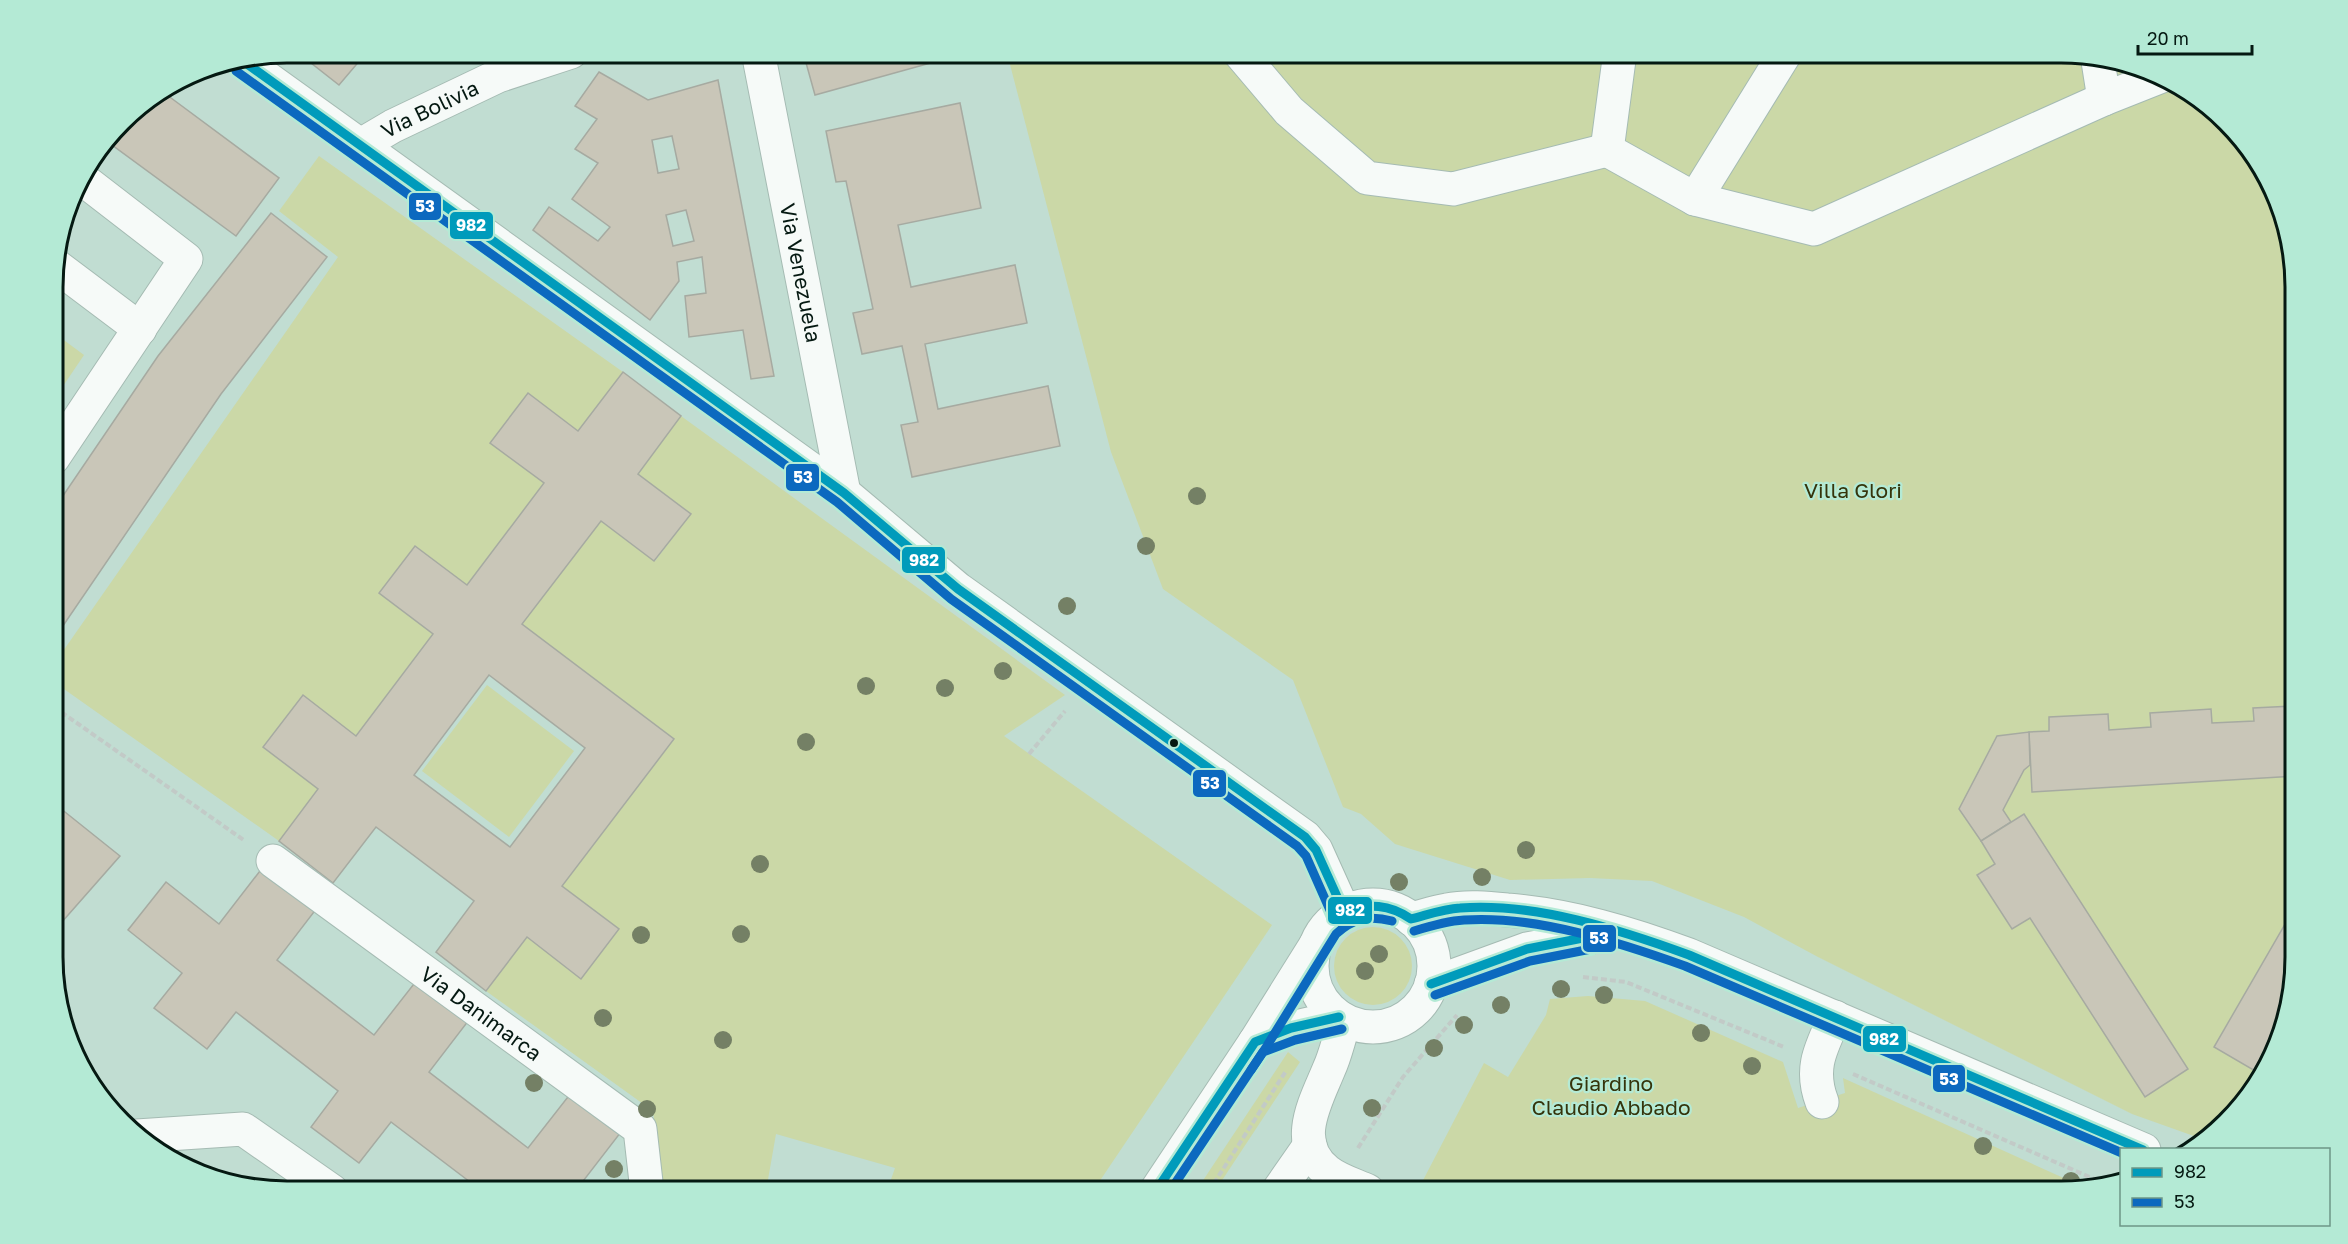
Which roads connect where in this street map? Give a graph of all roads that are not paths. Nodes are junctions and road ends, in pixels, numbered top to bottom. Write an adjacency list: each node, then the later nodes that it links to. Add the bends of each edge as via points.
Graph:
1 (538, 63): 10 (street, Via Bolivia, via 498,76)
2 (760, 63): 17 (street, Via Venezuela)
3 (1248, 63): 11 (street, via 1288,111 1367,178 1453,189)
4 (1619, 63): 11 (street)
5 (1779, 63): 13 (street)
6 (250, 66): 10 (street)
7 (2099, 66): 9 (street)
8 (2149, 81): 9 (street)
9 (2104, 99): 13 (street, via 1814,229)
10 (359, 146): 17 (street)
11 (1607, 150): 13 (street)
12 (88, 184): 15 (street, via 186,259)
13 (1695, 199)
14 (63, 271): 15 (street)
15 (140, 329): 16 (street)
16 (63, 443)
17 (844, 493): 19 (street, via 958,589 1305,837 1316,850)
18 (273, 861): 32 (street, Via Danimarca, via 640,1129)
19 (1344, 912): 20 (street, via 1380,905); 22 (street, via 1327,926)
20 (1411, 919): 21 (street, via 1448,909 1492,909 1545,914); 23 (street, via 1431,948)
21 (1621, 932): 23 (street, via 1527,949); 24 (street, via 1689,955)
22 (1316, 946): 25 (street, via 1312,966 1315,986 1325,1004); 26 (street)
23 (1431, 984): 25 (street, via 1419,1004 1393,1023 1374,1026)
24 (1835, 1017): 27 (street, via 1817,1059 1816,1086); 30 (street)
25 (1342, 1019): 26 (street, via 1291,1028); 29 (street, via 1330,1068 1311,1112)
26 (1256, 1042): 33 (street)
27 (1822, 1102)
28 (150, 1135): 31 (street, via 243,1129)
29 (1310, 1145): 34 (street); 35 (street, via 1324,1170)
30 (2142, 1148)
31 (318, 1181)
32 (645, 1181)
33 (1163, 1181)
34 (1285, 1181)
35 (1347, 1181)

